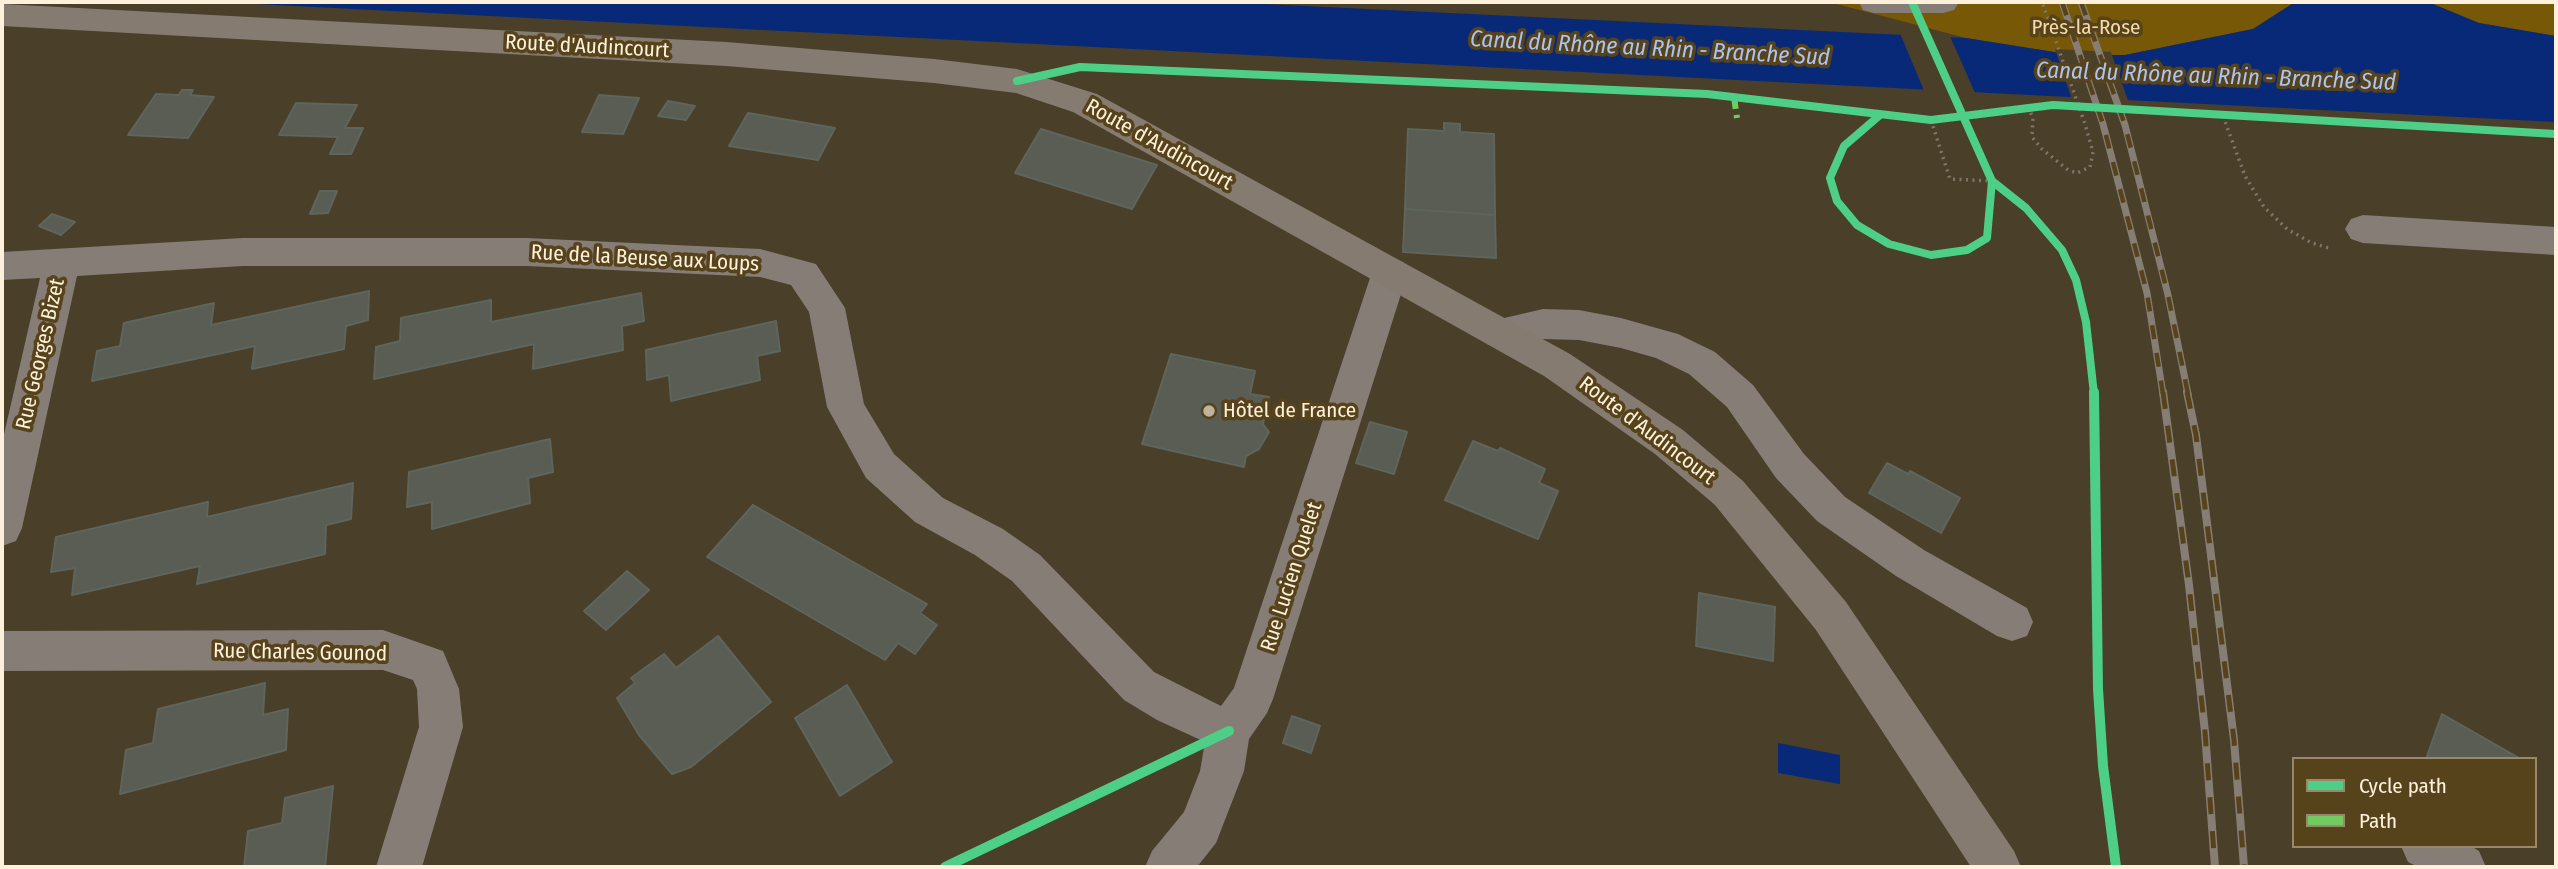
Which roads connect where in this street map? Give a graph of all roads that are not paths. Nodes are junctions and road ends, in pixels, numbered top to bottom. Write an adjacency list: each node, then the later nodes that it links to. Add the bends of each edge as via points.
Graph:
1 (1874, 2): 2 (street)
2 (1944, 2)
3 (2, 15): 8 (main road, Route d'Audincourt, via 726,54 1017,81 1085,103)
4 (2350, 240): 5 (street)
5 (2556, 241)
6 (62, 262): 7 (street, Rue de la Beuse aux Loups); 10 (street, Rue Georges Bizet); 13 (street, Rue de la Beuse aux Loups, via 243,252 527,252 760,263 803,274 827,308 846,407 880,466 929,510 1026,568 1139,686)
7 (2, 266)
8 (1390, 272): 9 (main road, Route d'Audincourt); 13 (street, Rue Lucien Quelet, via 1252,699)
9 (1500, 333): 11 (street, via 1543,324 1579,326 1665,345 1702,363 1740,396 1790,466 1831,509 1910,563); 17 (main road, Route d'Audincourt, via 1557,365 1669,442 1729,493 1831,616)
10 (2, 528)
11 (2012, 622)
12 (2, 651): 15 (street, Rue Charles Gounod, via 383,650 428,665 438,689 441,727)
13 (1229, 731): 16 (street, Rue Lucien Quelet, via 1222,771 1200,827)
14 (2428, 848): 18 (street)
15 (398, 867)
16 (1168, 867)
17 (1998, 867)
18 (2463, 867)

